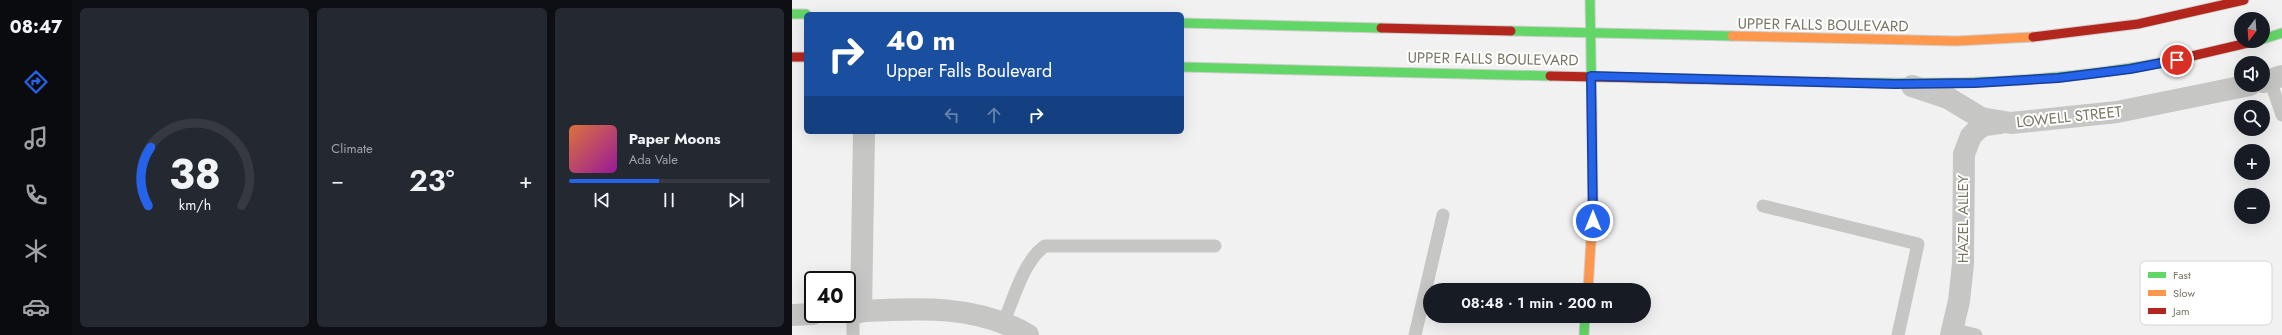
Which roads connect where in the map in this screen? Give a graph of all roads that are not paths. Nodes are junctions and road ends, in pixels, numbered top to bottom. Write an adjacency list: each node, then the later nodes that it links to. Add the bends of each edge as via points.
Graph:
1 (1590, 0): 6 (main road)
2 (2244, 0): 6 (main road, UPPER FALLS BOULEVARD, via 2139,24 2051,36 2004,39 1914,41)
3 (792, 14): 4 (main road)
4 (804, 14)
5 (1184, 23): 6 (main road, UPPER FALLS BOULEVARD)
6 (1590, 33): 13 (main road)
7 (2282, 33): 8 (main road)
8 (2270, 37)
9 (2234, 46): 15 (main road, UPPER FALLS BOULEVARD, via 2177,60 2085,75 2008,82)
10 (792, 57): 11 (main road)
11 (804, 57)
12 (1184, 67): 13 (main road, UPPER FALLS BOULEVARD)
13 (1591, 76): 15 (main road, UPPER FALLS BOULEVARD); 24 (main road, via 1593,207)
14 (2272, 79): 17 (lane)
15 (1895, 84): 18 (street, LOWELL STREET, via 1918,87 1943,96 1981,118)
16 (2234, 88): 18 (street, LOWELL STREET, via 2117,112 2056,120)
17 (2282, 115)
18 (2000, 123): 31 (street, HAZEL ALLEY, via 1985,125 1978,129 1971,136 1964,154 1963,264)
19 (864, 134): 23 (street)
20 (1763, 206): 36 (lane, via 1918,244)
21 (1443, 215): 34 (lane)
22 (1215, 246): 28 (lane, via 1045,246 1036,252 1030,262)
23 (856, 276)
24 (1588, 283)
25 (856, 312): 28 (street, via 971,312)
26 (804, 314): 27 (street)
27 (792, 315)
28 (1004, 321): 33 (street)
29 (854, 323): 32 (lane)
30 (1585, 323): 35 (main road)
31 (1952, 332): 37 (lane)
32 (853, 335)
33 (1028, 335)
34 (1415, 335)
35 (1584, 335)
36 (1898, 335)
37 (1976, 335)

